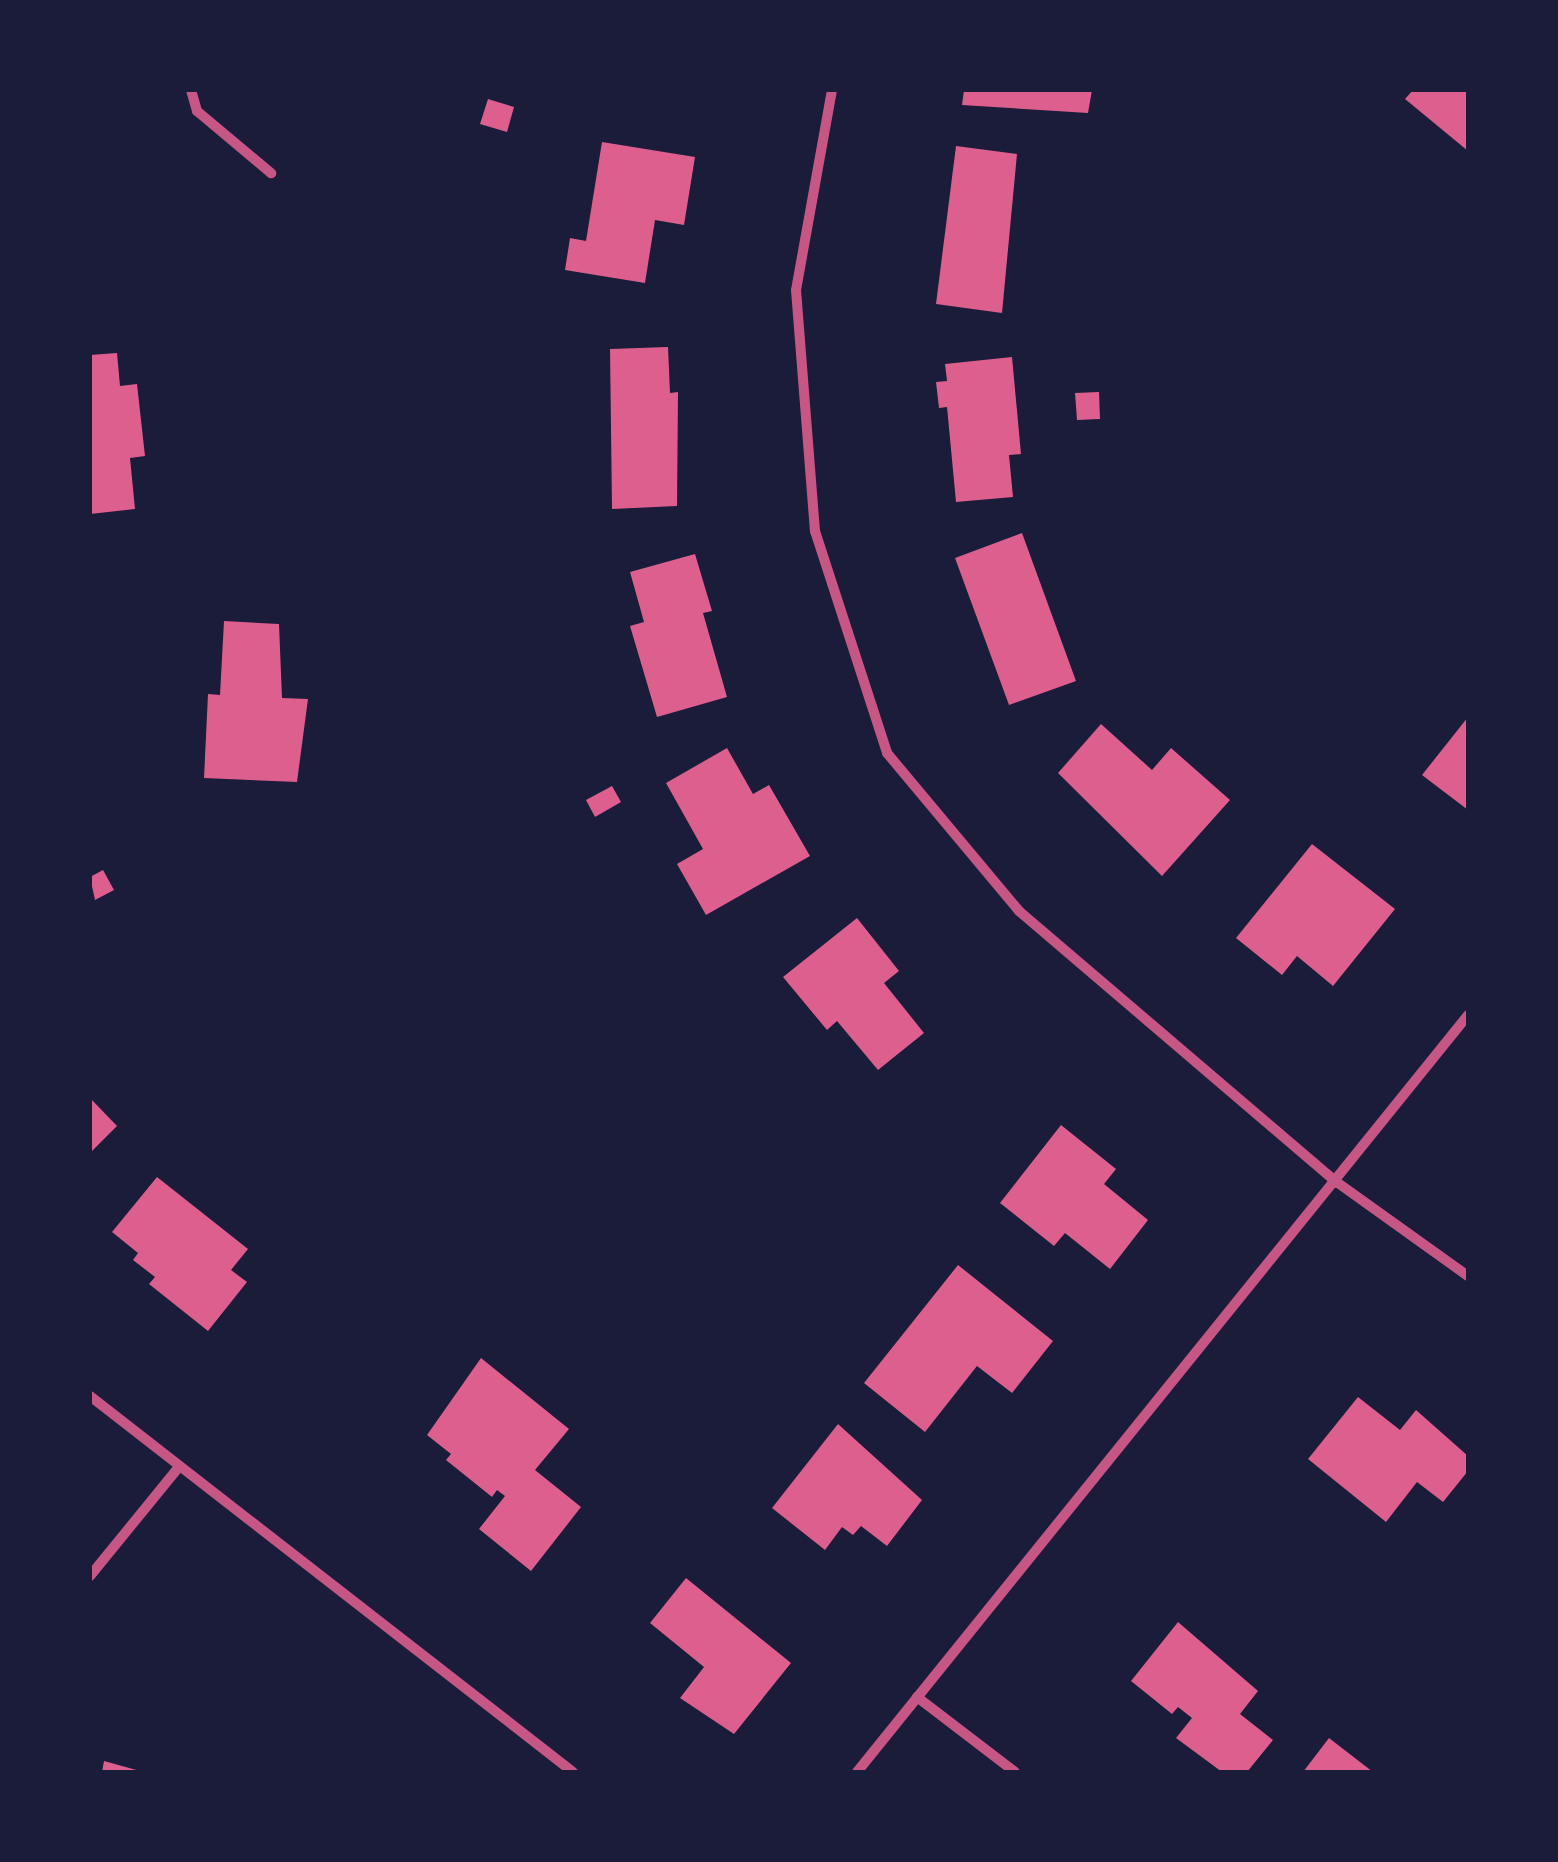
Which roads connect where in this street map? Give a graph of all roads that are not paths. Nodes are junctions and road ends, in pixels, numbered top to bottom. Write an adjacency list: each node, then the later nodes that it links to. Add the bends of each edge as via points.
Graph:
1 (191, 90): 3 (street, via 197,111)
2 (832, 90): 5 (street, via 796,290 815,531 886,753 1019,911)
3 (271, 173)
4 (1468, 1014): 5 (street)
5 (1338, 1183): 6 (street); 10 (street)
6 (1468, 1276)
7 (90, 1396): 8 (street)
8 (178, 1468): 9 (street); 11 (street)
9 (90, 1576)
10 (918, 1697): 12 (street); 13 (street)
11 (573, 1772)
12 (857, 1772)
13 (1015, 1772)

